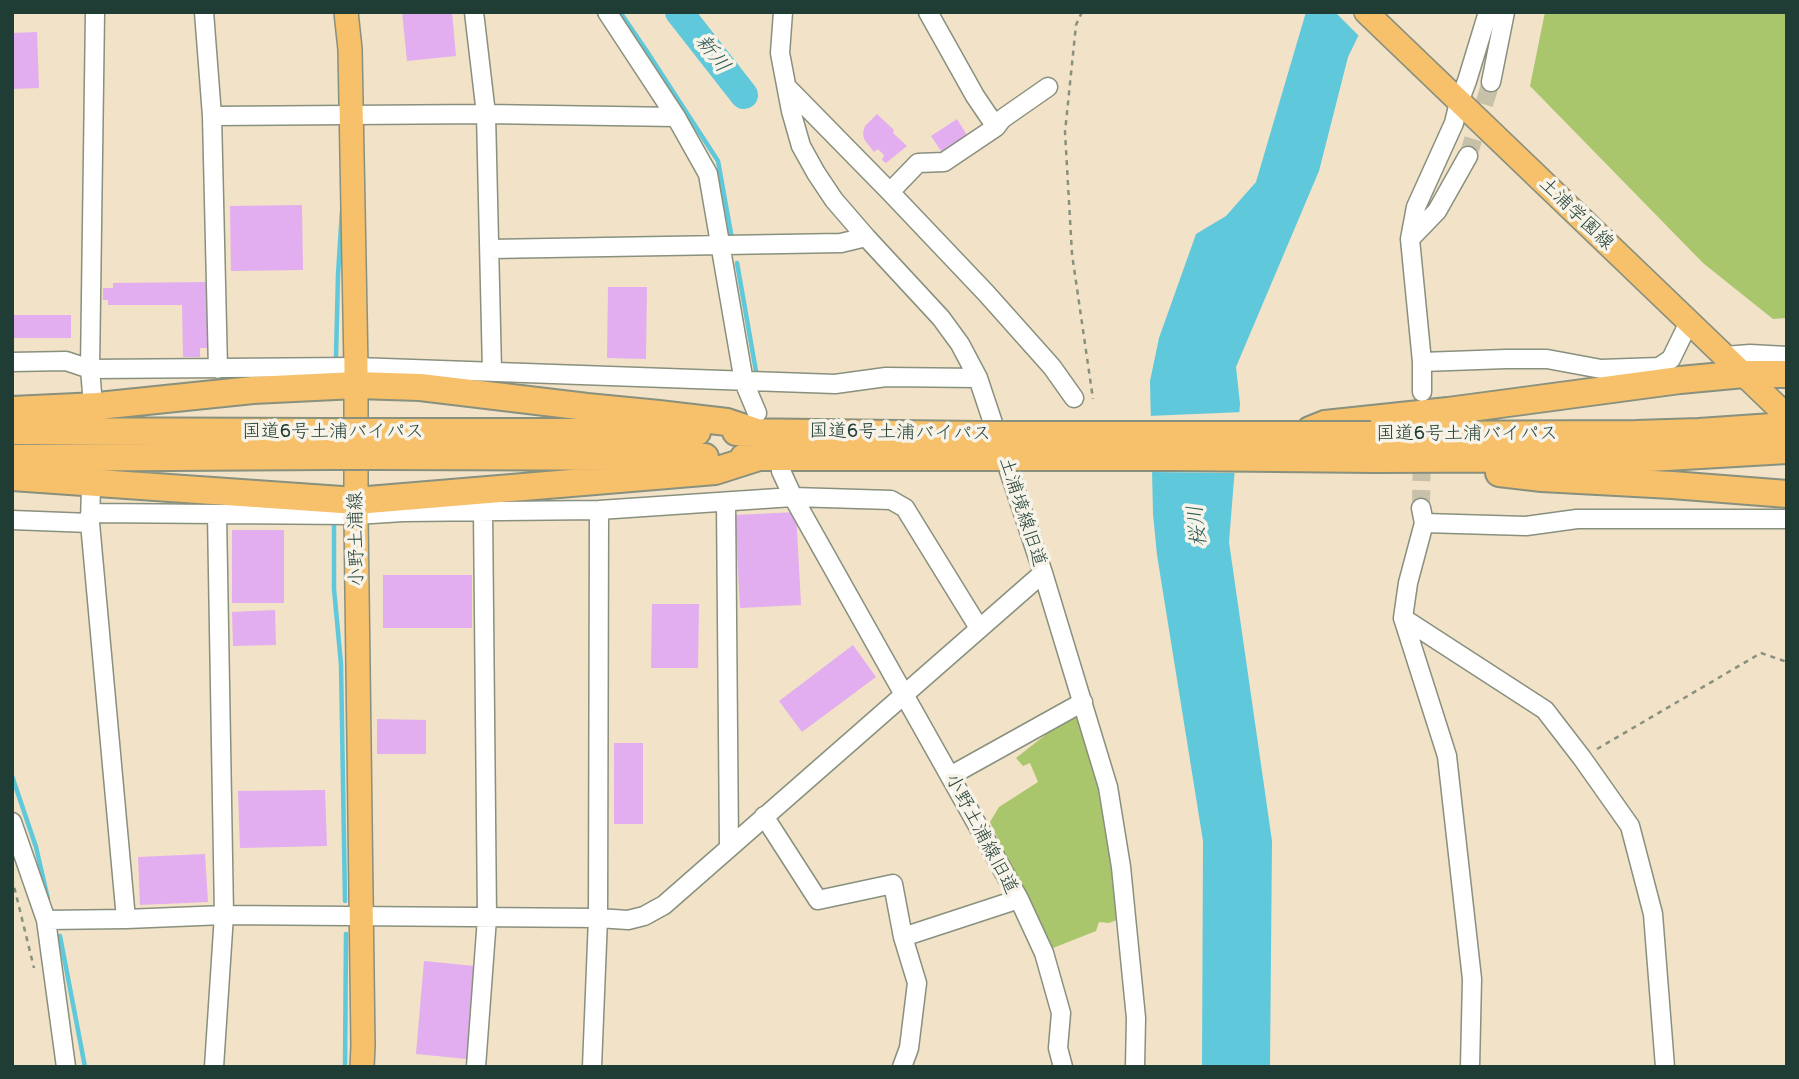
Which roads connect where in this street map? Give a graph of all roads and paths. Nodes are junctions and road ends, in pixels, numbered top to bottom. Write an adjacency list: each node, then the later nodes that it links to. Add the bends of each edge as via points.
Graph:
1 (95, 12): 32 (street)
2 (204, 12): 18 (street)
3 (346, 12): 17 (main road, 小野土浦線)
4 (474, 12): 16 (street)
5 (607, 12): 19 (street)
6 (783, 12): 13 (street, 土浦境線旧道, via 780,53)
7 (928, 12): 20 (street)
8 (1082, 12): 43 (path, via 1076,25 1065,132 1072,254)
9 (1366, 12): 15 (main road, 土浦学園線)
10 (1488, 12): 15 (street)
11 (1505, 12): 12 (street)
12 (1490, 82)
13 (786, 87): 22 (street); 23 (street, 土浦境線旧道, via 801,146 834,200)
14 (1048, 87): 20 (street)
15 (1459, 102): 24 (street, via 1416,207); 27 (main road, 土浦学園線)
16 (486, 114): 17 (street); 19 (street); 26 (street)
17 (351, 115): 18 (street); 37 (main road, 小野土浦線)
18 (212, 116): 33 (street)
19 (676, 117): 25 (street, via 708,174)
20 (996, 127): 22 (street, via 944,162 918,163)
21 (1468, 156): 24 (street, via 1437,211)
22 (890, 192): 42 (street, via 986,293)
23 (866, 237): 25 (street, via 842,243); 38 (street, 土浦境線旧道, via 941,318)
24 (1410, 239): 31 (street)
25 (721, 245): 26 (street); 39 (street)
26 (490, 249): 34 (street)
27 (1689, 322): 28 (main road, 土浦学園線); 31 (street, via 1671,359 1659,367 1601,369 1547,359)
28 (1725, 356): 29 (street); 35 (main road, 土浦学園線)
29 (1787, 356)
30 (12, 362): 32 (street, via 66,360)
31 (1422, 362): 40 (street)
32 (90, 369): 33 (street); 41 (street)
33 (218, 369): 37 (street)
34 (492, 371): 37 (street); 39 (street)
35 (1744, 374): 36 (highway); 45 (main road, 土浦学園線); 49 (highway, via 1448,411)
36 (1787, 374)
37 (356, 376): 44 (highway, via 98,406); 46 (highway, via 587,407); 61 (main road, 小野土浦線)
38 (978, 378): 39 (street, via 886,377 835,384); 68 (street, 土浦境線旧道)
39 (744, 382): 46 (street)
40 (1422, 392)
41 (92, 393)
42 (1074, 398)
43 (1093, 399)
44 (12, 410)
45 (1787, 416)
46 (756, 422): 51 (highway, 国道6号土浦バイパス); 52 (highway, 国道6号土浦バイパス)
47 (1787, 426): 49 (highway, 国道6号土浦バイパス)
48 (12, 431): 50 (highway, 国道6号土浦バイパス)
49 (1377, 443): 52 (highway, 国道6号土浦バイパス, bridge, via 1296,435); 52 (highway, 国道6号土浦バイパス, bridge, via 1176,457); 53 (highway, 国道6号土浦バイパス, via 1649,458); 58 (highway, via 1542,478)
50 (328, 444): 51 (highway, 国道6号土浦バイパス, bridge); 54 (highway, 国道6号土浦バイパス)
51 (379, 444): 55 (highway, 国道6号土浦バイパス)
52 (980, 446): 55 (highway, 国道6号土浦バイパス)
53 (1780, 451)
54 (12, 458)
55 (770, 464): 59 (street, 小野土浦線旧道); 61 (highway)
56 (12, 477): 61 (highway)
57 (91, 487): 65 (street)
58 (1787, 494)
59 (793, 497): 60 (street); 70 (street, via 891,500 905,508); 72 (street, 小野土浦線旧道)
60 (726, 502): 62 (street); 78 (street)
61 (356, 508): 63 (street); 64 (street); 81 (main road, 小野土浦線)
62 (599, 510): 63 (street); 83 (street)
63 (483, 511): 82 (street)
64 (218, 514): 65 (street); 80 (street)
65 (90, 518): 67 (street); 84 (street)
66 (1787, 519): 69 (street, via 1577,519 1526,526 1423,515)
67 (12, 520)
68 (1043, 573): 70 (street); 73 (street, 土浦境線旧道)
69 (1403, 618): 74 (street, via 1545,710); 95 (street, via 1447,756 1472,979)
70 (979, 628): 72 (street)
71 (1787, 662): 74 (path, via 1762,653)
72 (904, 694): 75 (street, 小野土浦線旧道); 76 (street)
73 (1083, 702): 75 (street); 94 (street, 土浦境線旧道, via 1108,787 1121,867 1136,1017)
74 (1582, 758): 96 (street, via 1630,826 1653,914)
75 (950, 776): 79 (street, 小野土浦線旧道)
76 (764, 816): 78 (street); 86 (street, via 818,900 893,884)
77 (12, 822): 85 (street)
78 (729, 847): 83 (street, via 664,905 644,916)
79 (1019, 899): 86 (street, 小野土浦線旧道); 93 (street, via 1044,953 1061,1013 1058,1048)
80 (224, 915): 81 (street); 84 (street); 88 (street)
81 (362, 917): 82 (street); 89 (main road, 小野土浦線)
82 (487, 918): 83 (street); 90 (street)
83 (598, 918): 91 (street)
84 (126, 919): 85 (street)
85 (46, 920): 87 (street)
86 (903, 937): 92 (street, via 917,983 909,1048)
87 (66, 1067)
88 (214, 1067)
89 (362, 1067)
90 (476, 1067)
91 (592, 1067)
92 (902, 1067)
93 (1063, 1067)
94 (1135, 1067)
95 (1470, 1067)
96 (1665, 1067)

